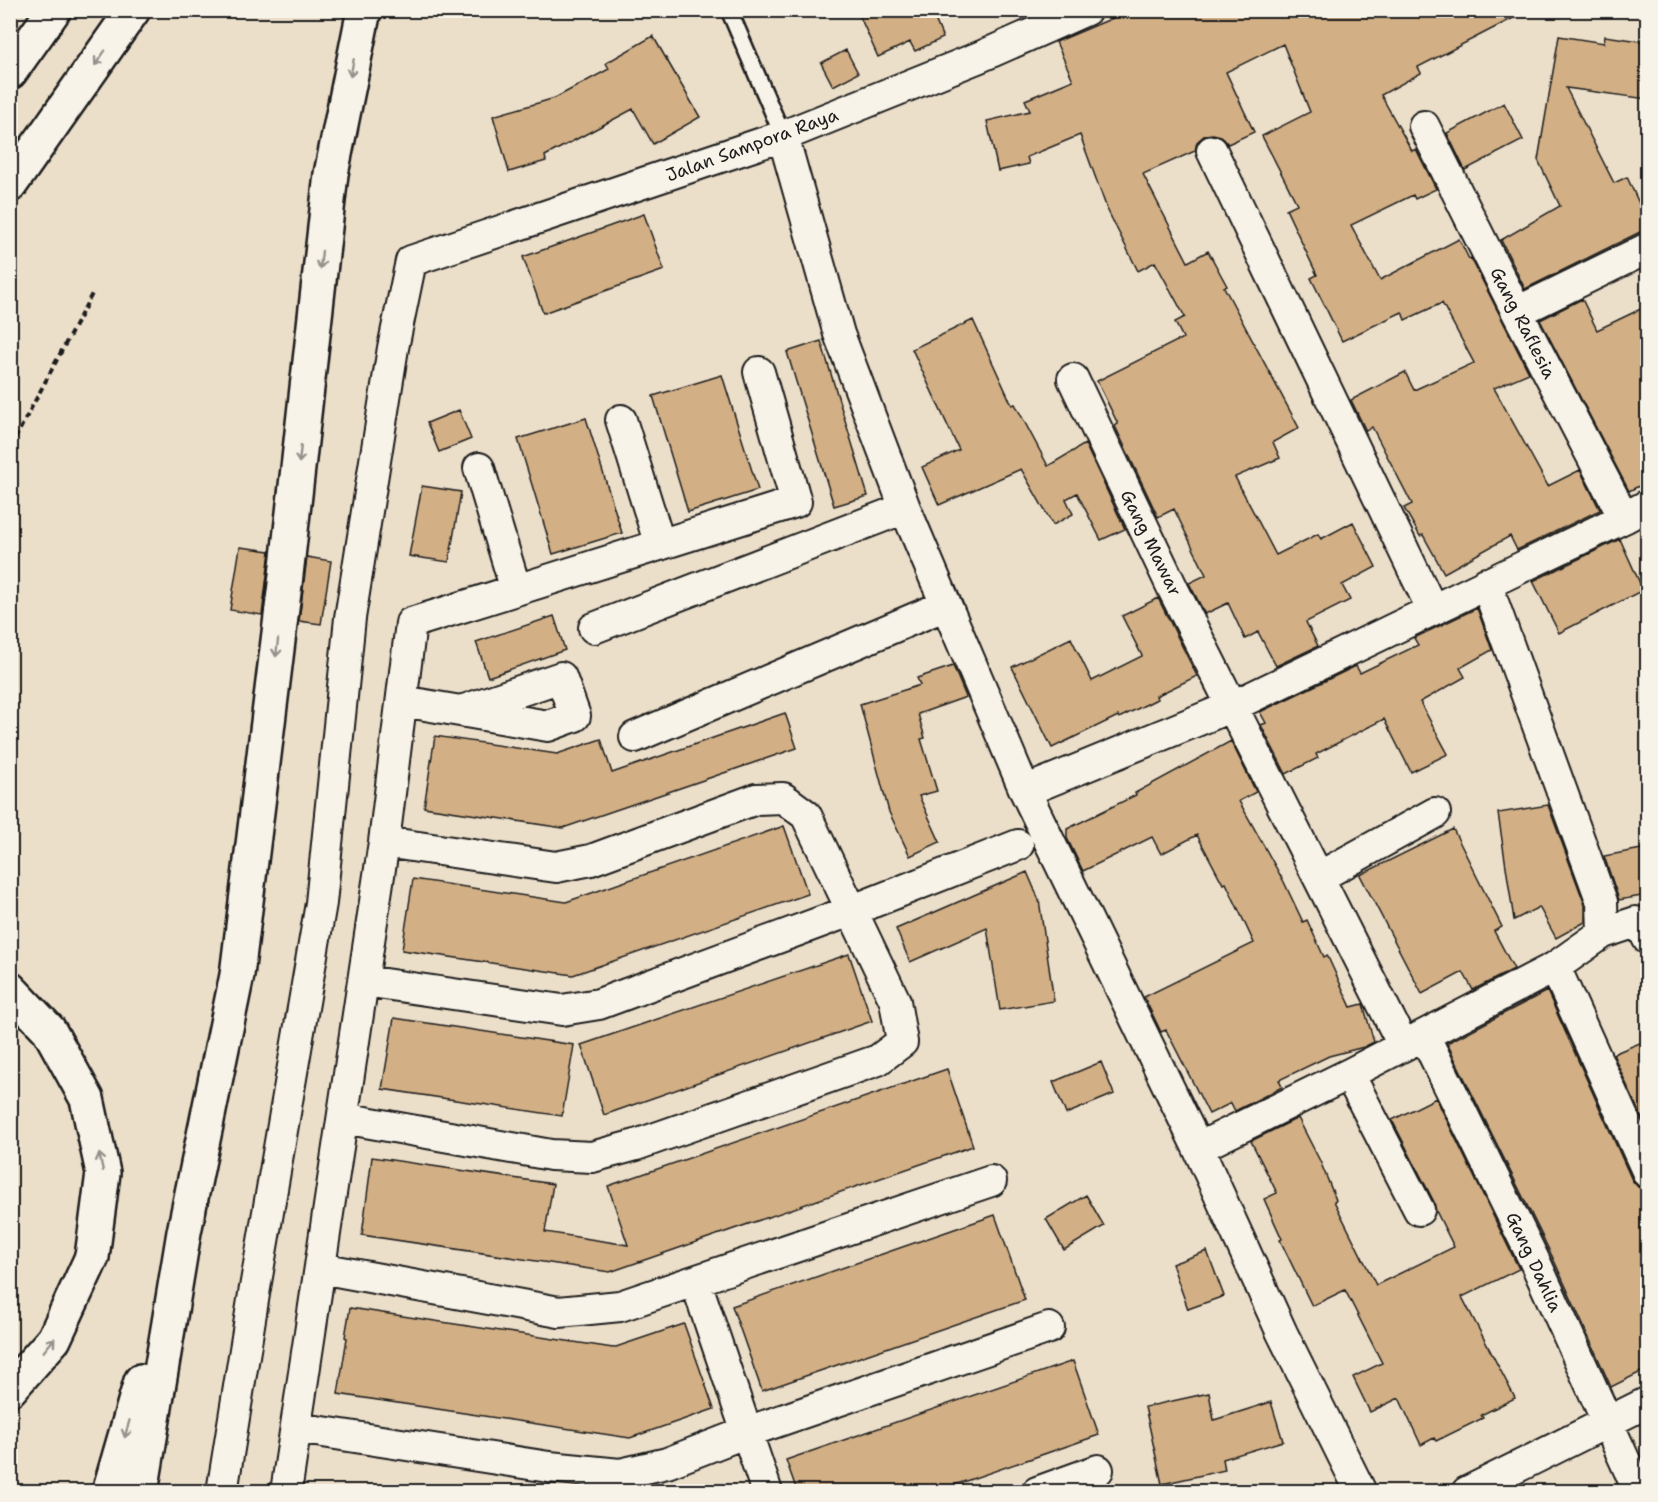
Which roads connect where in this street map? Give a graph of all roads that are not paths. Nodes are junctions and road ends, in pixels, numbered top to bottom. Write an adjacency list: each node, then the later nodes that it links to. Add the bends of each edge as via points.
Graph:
1 (54, 10): 6 (highway)
2 (133, 10): 10 (highway, one-way to 10)
3 (364, 10): 47 (highway, one-way to 47, via 331,174 237,975)
4 (729, 10): 8 (lane)
5 (1086, 10): 8 (street, Jalan Sampora Raya)
6 (10, 72)
7 (1424, 126): 12 (street, Gang Raflesia)
8 (783, 136): 17 (street, via 838,334); 59 (street, Jalan Sampora Raya, via 411,261 393,348 350,618 321,903)
9 (1212, 151): 23 (street)
10 (10, 185)
11 (1647, 248): 12 (street)
12 (1517, 312): 18 (street, Gang Raflesia)
13 (759, 372): 19 (street, via 796,502)
14 (1073, 380): 26 (street, Gang Mawar)
15 (621, 420): 19 (street)
16 (479, 468): 21 (street)
17 (905, 508): 22 (street); 24 (street)
18 (1636, 512): 20 (street)
19 (660, 545): 21 (street)
20 (1486, 583): 23 (street); 35 (street, via 1602,902)
21 (516, 590): 25 (street, via 411,623)
22 (946, 605): 28 (street); 29 (street)
23 (1432, 609): 26 (street)
24 (594, 628)
25 (402, 700): 27 (street); 31 (street)
26 (1233, 706): 29 (street); 33 (street, Gang Mawar)
27 (461, 711)
28 (635, 737)
29 (1025, 791): 43 (street)
30 (1435, 813): 33 (street)
31 (384, 842): 34 (street, via 556,867 591,860 756,799 783,798 806,815); 38 (street)
32 (1018, 845): 34 (street)
33 (1319, 877): 40 (street, Gang Dahlia)
34 (853, 910): 38 (street, via 599,1004 571,1009); 42 (street, via 895,1001 902,1042 878,1060 592,1157 551,1155)
35 (1603, 933): 36 (street, via 1636,922); 37 (street)
36 (1647, 939)
37 (1555, 967): 40 (street); 44 (street)
38 (364, 981): 42 (street)
39 (10, 989): 51 (highway, one-way to 39, via 54,1339 93,1257 103,1173 87,1099 49,1030)
40 (1414, 1040): 41 (street); 53 (street, Gang Dahlia, via 1536,1264)
41 (1349, 1074): 43 (street); 46 (street)
42 (343, 1118): 48 (street)
43 (1198, 1148): 63 (street, via 1282,1332)
44 (1647, 1173)
45 (991, 1181): 49 (street)
46 (1419, 1210)
47 (184, 1232): 57 (highway, one-way to 57); 58 (highway)
48 (320, 1269): 49 (street, via 559,1312 620,1306); 54 (street)
49 (696, 1282): 55 (street)
50 (1049, 1328): 55 (street)
51 (10, 1389)
52 (1647, 1402): 53 (street)
53 (1606, 1422): 64 (street); 65 (street, Gang Dahlia)
54 (297, 1428): 55 (street, via 549,1467 620,1474 667,1463); 60 (street)
55 (747, 1432): 61 (street)
56 (1098, 1470): 62 (street)
57 (109, 1491)
58 (141, 1491)
59 (222, 1491)
60 (286, 1491)
61 (767, 1491)
62 (1037, 1491)
63 (1361, 1491)
64 (1467, 1491)
65 (1639, 1491)

